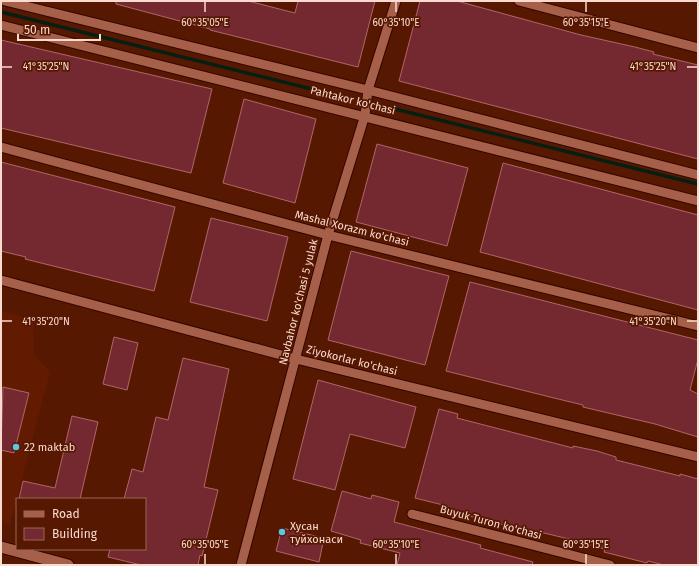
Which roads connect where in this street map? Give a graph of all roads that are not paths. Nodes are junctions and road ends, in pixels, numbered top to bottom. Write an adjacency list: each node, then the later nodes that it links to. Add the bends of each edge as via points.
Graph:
1 (5, 1): 6 (street, Pahtakor ko'chasi)
2 (396, 1): 6 (street, Navbahor ko'chasi 5 yulak)
3 (519, 1): 5 (street)
4 (1, 25): 7 (street, Pahtakor ko'chasi)
5 (698, 48)
6 (368, 90): 7 (street, Navbahor ko'chasi 5 yulak); 9 (street, Pahtakor ko'chasi)
7 (365, 116): 10 (street, Pahtakor ko'chasi); 11 (street, Navbahor ko'chasi 5 yulak)
8 (1, 147): 11 (street, Mashal Xorazm ko'chasi)
9 (698, 175)
10 (698, 201)
11 (328, 235): 13 (street, Mashal Xorazm ko'chasi); 14 (street, Navbahor ko'chasi 5 yulak)
12 (1, 280): 14 (street, Ziyokorlar ko'chasi)
13 (698, 326)
14 (296, 359): 15 (street, Ziyokorlar ko'chasi); 19 (street, Navbahor ko'chasi 5 yulak)
15 (698, 457)
16 (412, 514): 20 (street, Buyuk Turon ko'chasi)
17 (1, 547): 18 (street)
18 (68, 565)
19 (241, 565)
20 (610, 565)

